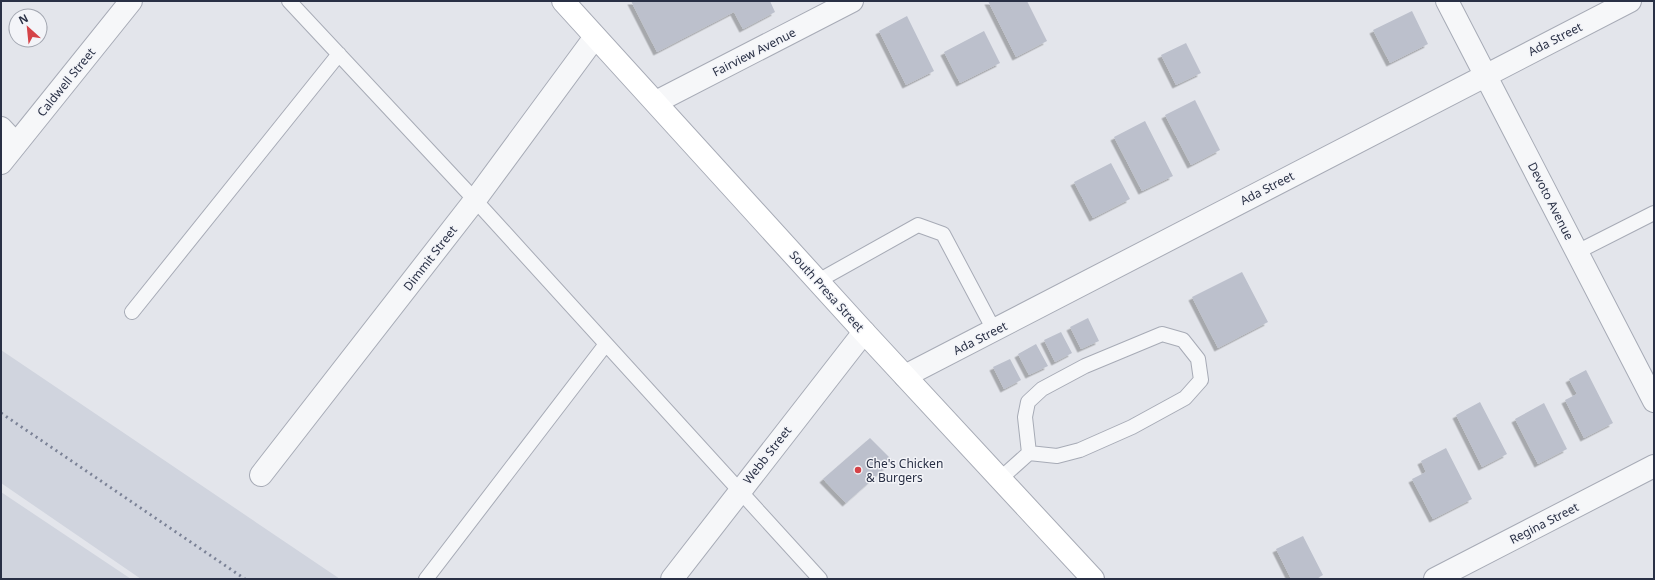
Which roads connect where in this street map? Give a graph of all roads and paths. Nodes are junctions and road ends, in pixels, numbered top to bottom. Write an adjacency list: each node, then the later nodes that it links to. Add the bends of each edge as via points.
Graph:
1 (131, 1): 12 (street, Caldwell Street)
2 (289, 1): 8 (lane)
3 (563, 1): 7 (main road, South Presa Street)
4 (851, 1): 10 (street, Fairview Avenue)
5 (1447, 1): 9 (street, Devoto Avenue)
6 (1630, 1): 9 (street, Ada Street)
7 (595, 37): 10 (main road, South Presa Street); 14 (street, Dimmit Street)
8 (338, 54): 14 (lane); 18 (lane)
9 (1486, 75): 16 (street, Devoto Avenue); 19 (street, Ada Street)
10 (656, 102): 17 (main road, South Presa Street)
11 (1, 128): 12 (street)
12 (16, 144): 13 (street, Caldwell Street)
13 (1, 162)
14 (474, 200): 21 (lane); 26 (street, Dimmit Street)
15 (1654, 213): 16 (lane)
16 (1577, 252): 23 (street, Devoto Avenue)
17 (818, 281): 19 (lane, via 918,225 943,234); 20 (main road, South Presa Street)
18 (132, 312)
19 (994, 330): 22 (street, Ada Street)
20 (864, 332): 22 (main road, South Presa Street); 28 (street, Webb Street)
21 (606, 344): 28 (lane); 29 (lane)
22 (905, 376): 27 (main road, South Presa Street)
23 (1654, 401)
24 (1029, 453): 24 (lane, via 1057,456 1080,450 1132,427 1185,398 1200,380 1198,359 1183,340 1162,334 1086,366 1042,389 1028,402 1025,417); 27 (lane)
25 (1654, 466): 33 (street, Regina Street)
26 (261, 475)
27 (1000, 479): 32 (main road, South Presa Street)
28 (739, 491): 30 (street, Webb Street); 31 (lane)
29 (426, 579)
30 (672, 579)
31 (820, 579)
32 (1093, 579)
33 (1435, 579)

